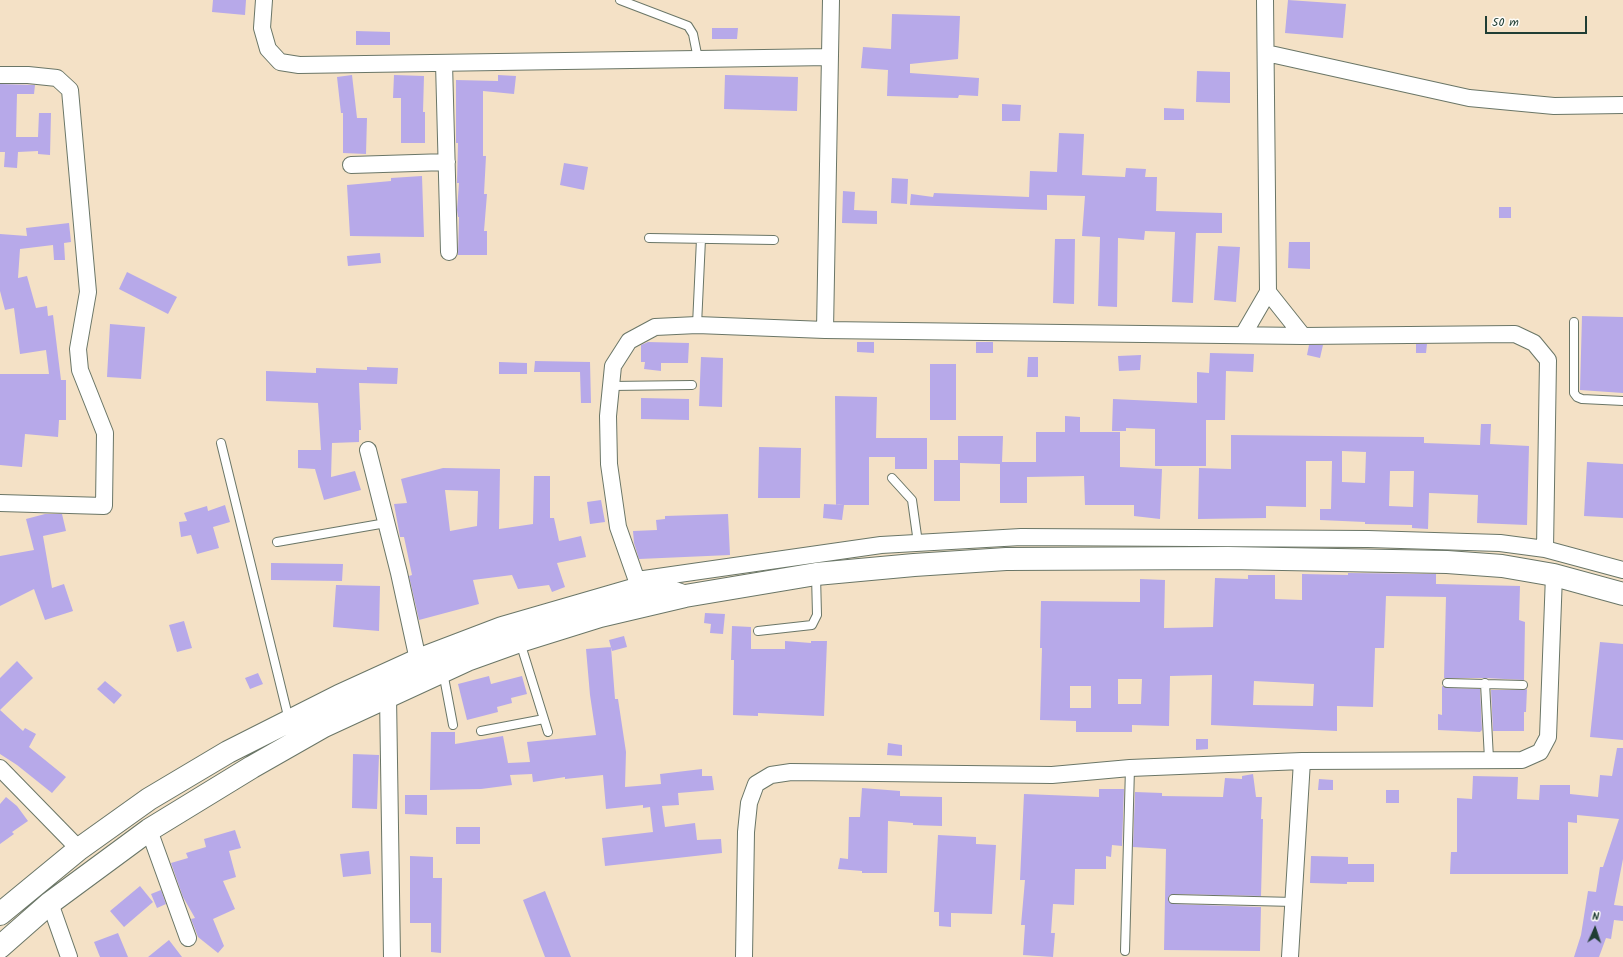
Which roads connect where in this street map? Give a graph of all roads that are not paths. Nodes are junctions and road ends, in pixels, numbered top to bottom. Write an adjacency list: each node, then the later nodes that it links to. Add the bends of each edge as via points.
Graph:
1 (264, 0): 8 (street, via 262,28 268,49 280,62 299,65)
2 (620, 0): 7 (lane, via 688,26 693,34)
3 (831, 0): 6 (street)
4 (1265, 0): 5 (street)
5 (1266, 53): 10 (street, via 1469,98 1554,106); 17 (street)
6 (830, 57): 7 (street); 20 (street)
7 (698, 59): 8 (street)
8 (444, 63): 11 (street)
9 (0, 75): 29 (street, via 57,78 70,90 88,292 78,349 80,370 105,433 104,506)
10 (1623, 105)
11 (447, 162): 12 (street); 16 (street)
12 (350, 165)
13 (649, 238): 14 (lane)
14 (701, 239): 15 (lane); 19 (lane)
15 (774, 240)
16 (449, 252)
17 (1268, 292): 21 (street); 22 (street)
18 (1574, 322): 25 (lane, via 1576,397)
19 (697, 325): 20 (street); 24 (street, via 655,327 629,341 613,366)
20 (825, 330): 21 (street)
21 (1243, 335): 22 (street)
22 (1303, 336): 34 (street, via 1515,334 1534,343 1548,360)
23 (692, 385): 24 (lane)
24 (611, 386): 39 (street, via 608,416 609,464 616,519)
25 (1623, 401)
26 (221, 443): 50 (lane)
27 (368, 450): 30 (street)
28 (892, 478): 33 (lane, via 912,500)
29 (0, 503)
30 (386, 523): 32 (lane); 43 (street)
31 (1368, 539): 33 (street, via 1020,537); 34 (street, via 1500,543); 35 (street)
32 (277, 542)
33 (918, 543): 39 (street, via 844,550)
34 (1545, 549): 36 (street)
35 (1368, 561): 37 (main road, via 1228,558 1006,559); 38 (main road, via 1502,566)
36 (1623, 570)
37 (816, 574): 39 (main road, via 685,596); 41 (lane, via 817,615 812,625)
38 (1554, 575): 40 (main road); 54 (street, via 1548,737 1540,752 1522,760)
39 (641, 591): 42 (main road, via 600,616); 43 (main road, via 502,628)
40 (1623, 594)
41 (758, 631)
42 (520, 641): 44 (main road); 49 (lane)
43 (418, 660): 50 (main road)
44 (443, 671): 48 (main road); 51 (lane)
45 (1447, 683): 46 (lane)
46 (1485, 683): 47 (lane); 54 (lane)
47 (1523, 685)
48 (388, 696): 58 (main road, via 324,726); 68 (street)
49 (544, 719): 52 (lane); 53 (lane)
50 (289, 721): 59 (main road, via 228,752 149,800)
51 (453, 725)
52 (481, 731)
53 (548, 732)
54 (1489, 759): 55 (street)
55 (1302, 761): 57 (street); 61 (street)
56 (0, 768): 59 (street)
57 (1130, 768): 66 (lane); 69 (street, via 1052,775 791,772 771,775 756,784 748,803)
58 (149, 830): 62 (main road); 64 (street)
59 (79, 849): 63 (main road)
60 (1173, 899): 61 (lane)
61 (1294, 902): 70 (street)
62 (50, 903): 65 (main road); 67 (street)
63 (0, 914)
64 (188, 938)
65 (0, 946)
66 (1125, 950)
67 (69, 957)
68 (392, 957)
69 (744, 957)
70 (1290, 957)

